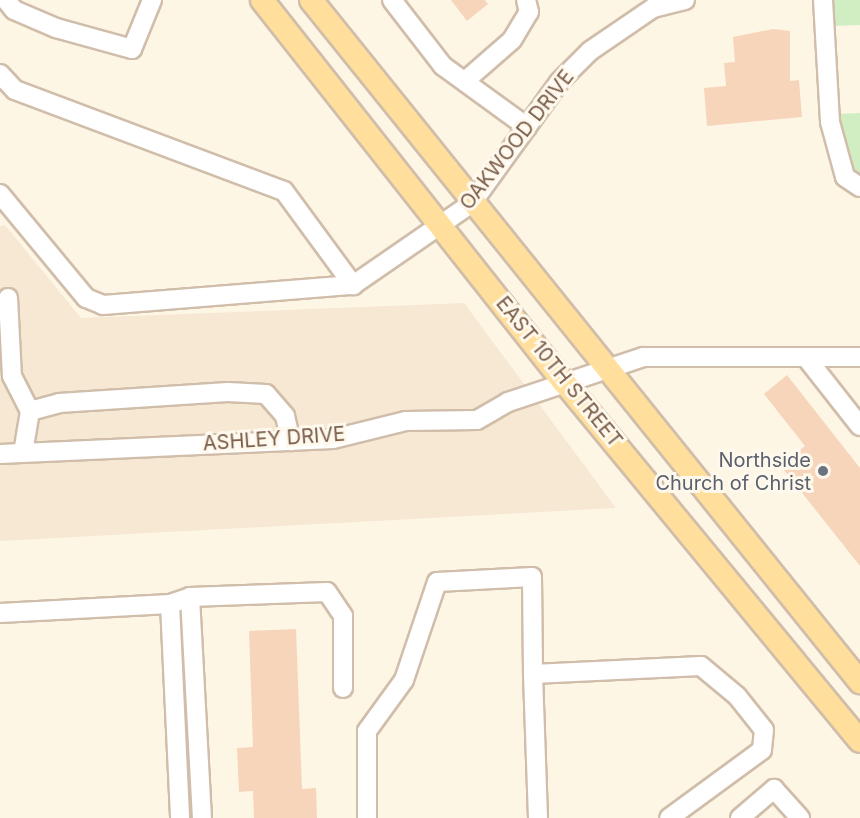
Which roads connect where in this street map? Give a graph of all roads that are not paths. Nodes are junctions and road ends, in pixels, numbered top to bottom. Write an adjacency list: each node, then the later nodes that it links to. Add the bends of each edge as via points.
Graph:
1 (6, 0): 2 (street, via 14,10 56,28 132,49)
2 (152, 0)
3 (262, 0): 15 (main road, EAST 10TH STREET)
4 (311, 0): 14 (main road, EAST 10TH STREET)
5 (392, 0): 10 (street, via 443,66)
6 (526, 0): 10 (street, via 529,12 512,40)
7 (685, 0): 11 (street, OAKWOOD DRIVE, via 653,8 590,51)
8 (823, 0): 12 (street, via 830,122 845,177)
9 (0, 75): 16 (street, via 15,90 284,191)
10 (465, 81): 11 (street)
11 (527, 127): 14 (street, OAKWOOD DRIVE)
12 (860, 187)
13 (0, 194): 16 (street, via 86,298 103,304)
14 (472, 202): 15 (street, OAKWOOD DRIVE); 20 (main road, EAST 10TH STREET)
15 (442, 228): 16 (street, OAKWOOD DRIVE); 21 (main road, EAST 10TH STREET)
16 (353, 285)
17 (8, 298): 22 (street, via 12,375)
18 (808, 360): 19 (street, ASHLEY DRIVE); 20 (street, ASHLEY DRIVE, via 643,357); 23 (street)
19 (858, 361)
20 (609, 371): 21 (street, ASHLEY DRIVE); 31 (main road, EAST 10TH STREET)
21 (564, 382): 24 (street, ASHLEY DRIVE, via 508,402 477,420 406,421 333,439); 33 (main road, EAST 10TH STREET)
22 (30, 411): 24 (street, via 59,403 266,394 285,416); 25 (street)
23 (860, 426)
24 (291, 441): 25 (street, ASHLEY DRIVE)
25 (23, 453): 26 (street, ASHLEY DRIVE)
26 (0, 454)
27 (190, 597): 28 (street); 32 (street, via 327,592 343,616); 35 (street)
28 (170, 604): 29 (street); 34 (street)
29 (0, 613)
30 (533, 674): 36 (street, via 532,577 436,582 404,680 367,731); 37 (street); 38 (street, via 701,666 737,696 765,730 762,750)
31 (860, 682)
32 (343, 688)
33 (860, 741)
34 (180, 818)
35 (202, 818)
36 (366, 818)
37 (538, 818)
38 (669, 818)
39 (740, 818): 40 (street, via 774,789)
40 (800, 818)

